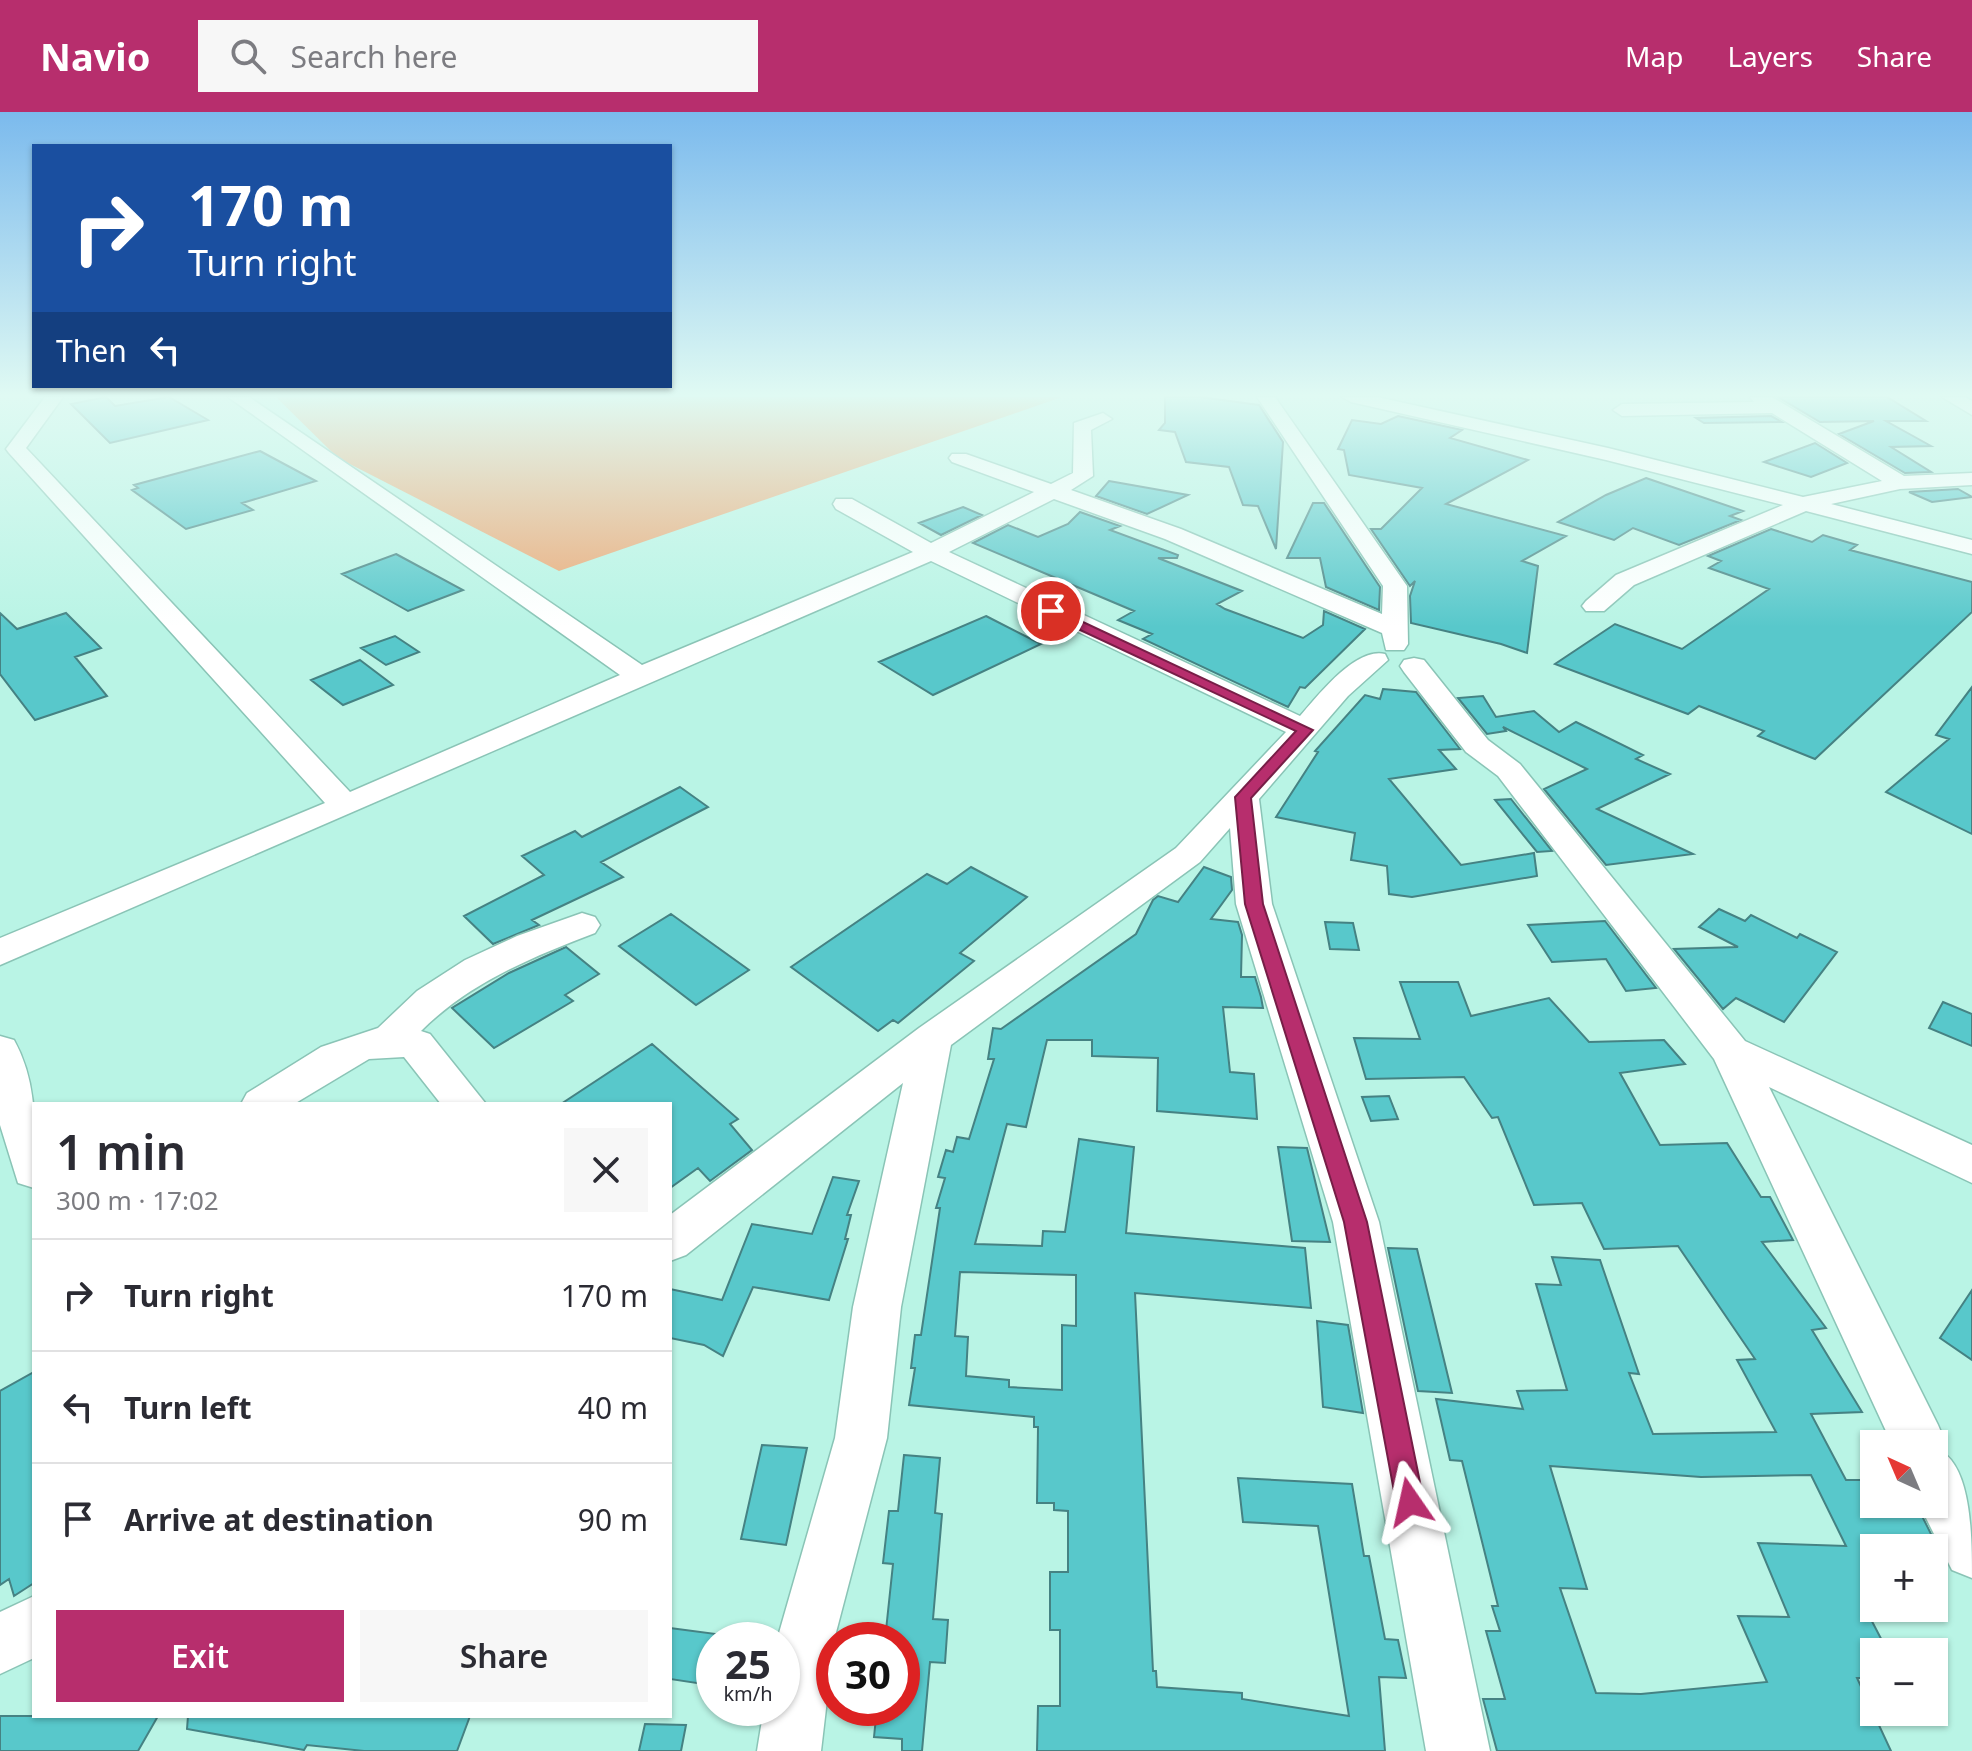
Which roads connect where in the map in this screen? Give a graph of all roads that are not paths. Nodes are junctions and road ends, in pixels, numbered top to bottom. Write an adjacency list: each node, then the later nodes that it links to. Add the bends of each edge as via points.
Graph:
1 (28, 473): 20 (street)
2 (347, 473): 17 (street)
3 (1004, 473): 10 (street)
4 (1083, 473): 10 (street)
5 (1318, 473): 16 (street, via 1395,586)
6 (1680, 473): 11 (street)
7 (1884, 473): 9 (street)
8 (1972, 479): 9 (street)
9 (1900, 483): 11 (street)
10 (1058, 492): 14 (street); 16 (street, via 1173,534)
11 (1807, 503): 13 (street); 15 (street, via 1625,580)
12 (844, 504): 14 (street)
13 (1972, 547)
14 (930, 551): 17 (street); 18 (street)
15 (1595, 606)
16 (1395, 650): 18 (street, via 1352,676); 26 (street, via 1477,746 1509,770)
17 (639, 676): 20 (street)
18 (1306, 730): 19 (street)
19 (1243, 797): 23 (street, via 1188,855); 38 (street, via 1254,904 1356,1222)
20 (345, 806): 22 (street)
21 (582, 925): 24 (street, via 515,949 430,1001)
22 (0, 952)
23 (933, 1038): 31 (street); 37 (street, via 877,1307 861,1438 801,1662)
24 (391, 1039): 27 (street, via 350,1050); 28 (street, via 416,1044)
25 (0, 1051): 29 (street)
26 (1731, 1052): 30 (street); 32 (street)
27 (265, 1102)
28 (463, 1102)
29 (32, 1163)
30 (1972, 1165)
31 (672, 1239)
32 (1912, 1430)
33 (1948, 1503): 34 (street)
34 (1972, 1550)
35 (32, 1627): 36 (street)
36 (0, 1644)
37 (789, 1751)
38 (1458, 1751)

